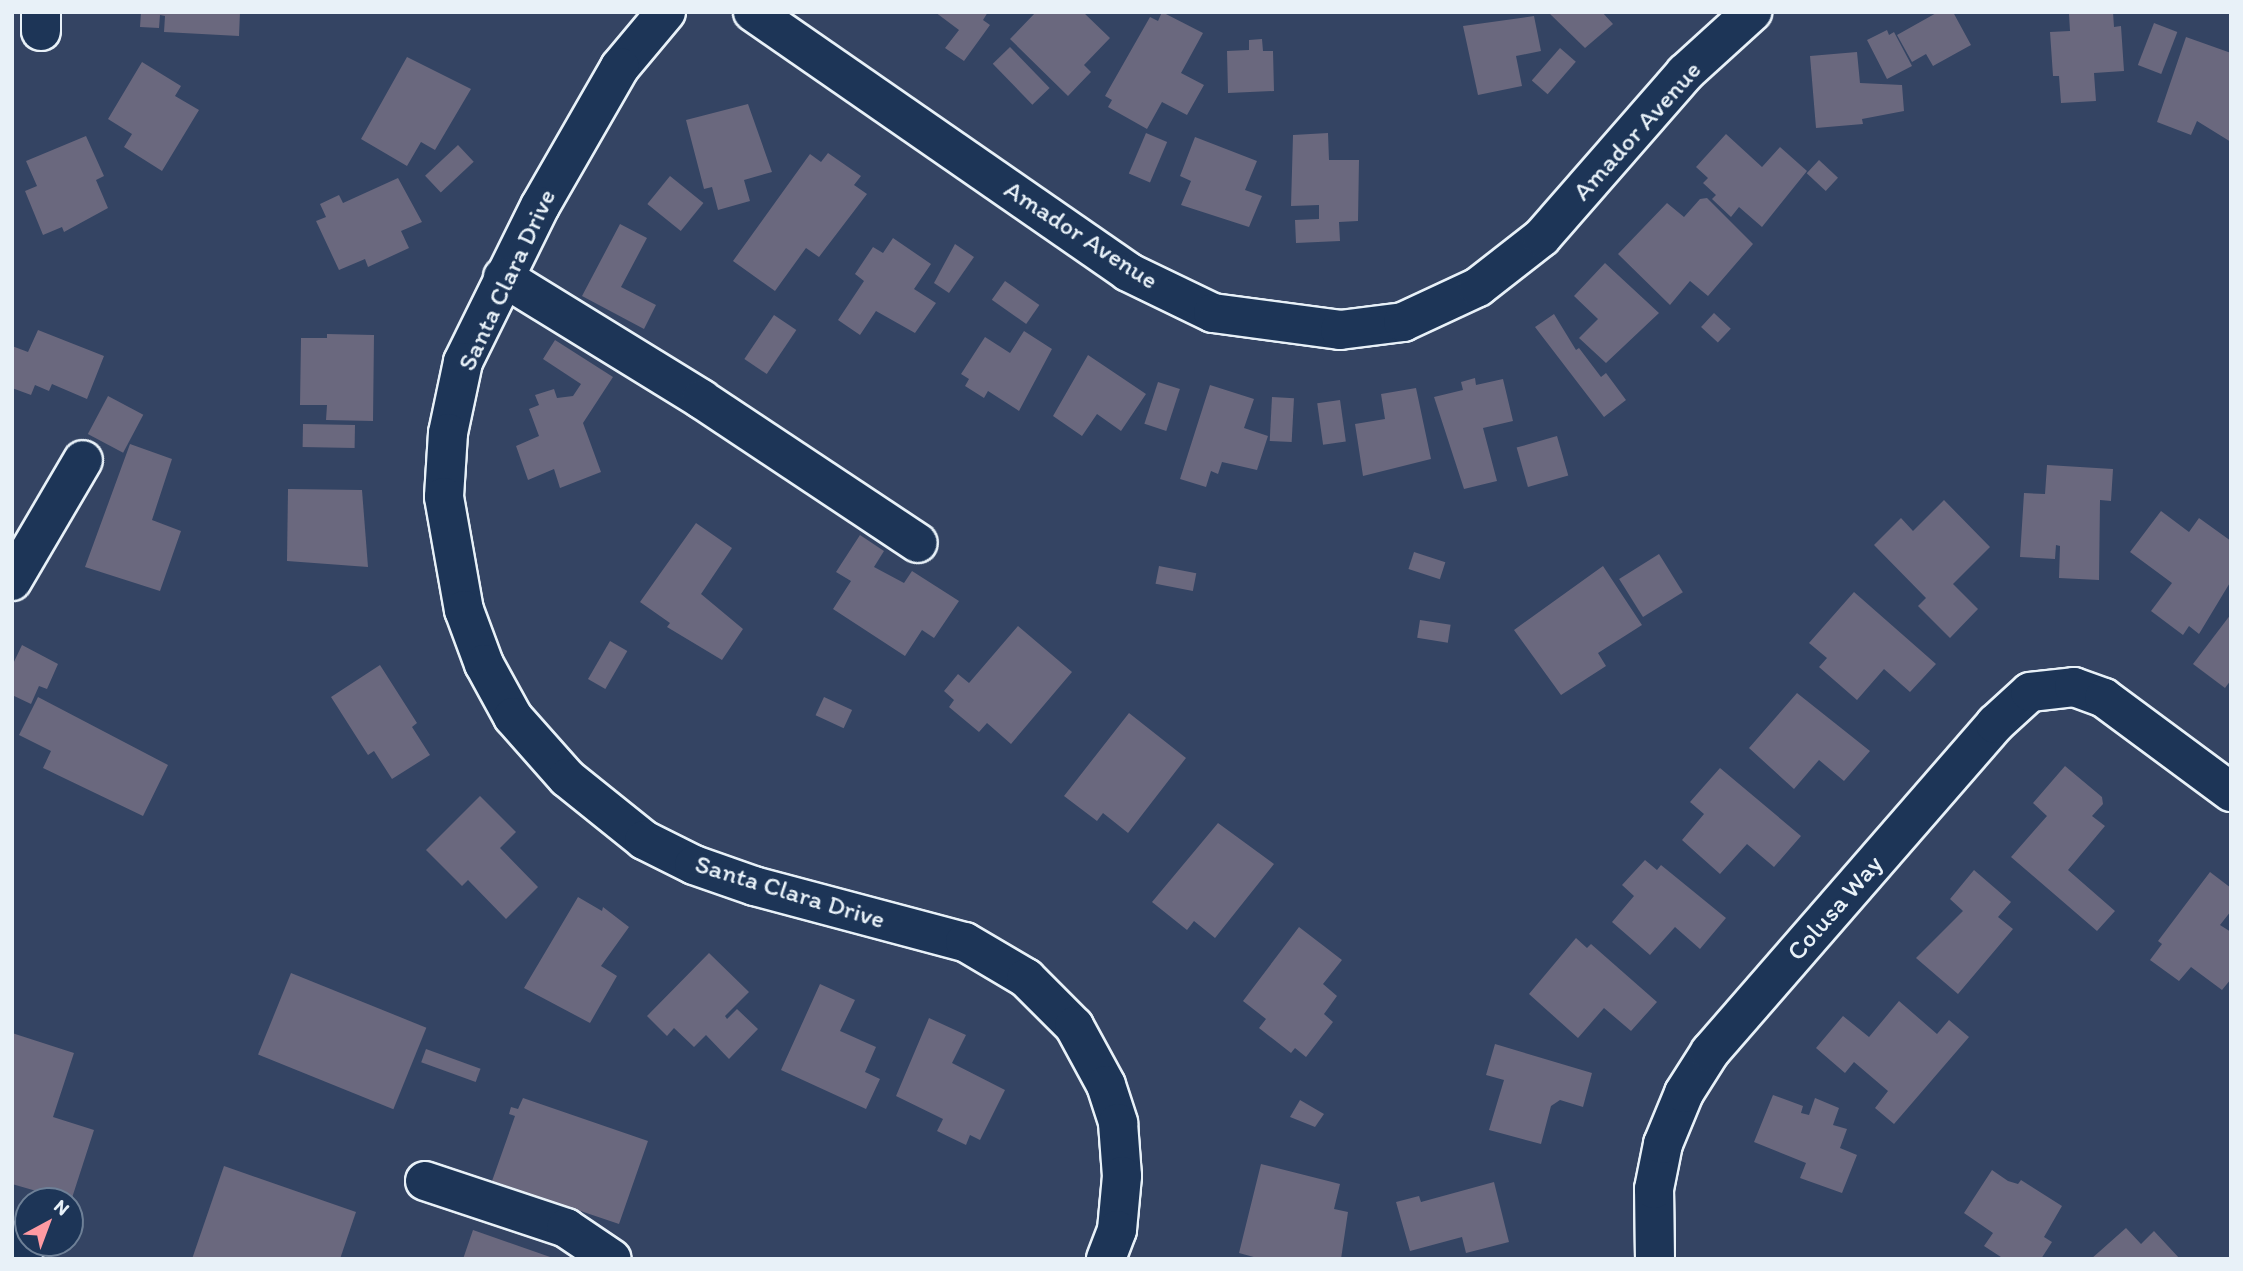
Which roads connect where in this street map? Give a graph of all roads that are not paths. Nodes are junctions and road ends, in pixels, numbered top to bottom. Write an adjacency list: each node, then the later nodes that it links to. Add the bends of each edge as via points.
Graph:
1 (666, 12): 4 (street, Santa Clara Drive, via 620,67)
2 (753, 12): 3 (street, Amador Avenue, via 1128,272 1213,313 1340,330 1403,322 1478,288 1542,237 1685,73)
3 (1752, 12)
4 (503, 277): 6 (street, via 701,399); 11 (street, Santa Clara Drive, via 463,362 448,433 444,497 464,610 484,664 513,717 566,778 644,840 694,865 754,886 965,942 1026,978 1074,1026 1106,1085 1118,1123 1122,1177 1116,1230)
5 (83, 460): 7 (street)
6 (918, 543)
7 (12, 582)
8 (2231, 792): 12 (street, Colusa Way, via 2104,698 2074,687 2030,692 1994,724 1710,1052 1690,1082 1663,1144 1654,1189)
9 (425, 1181): 10 (street, via 566,1228)
10 (612, 1259)
11 (1106, 1259)
12 (1655, 1259)

